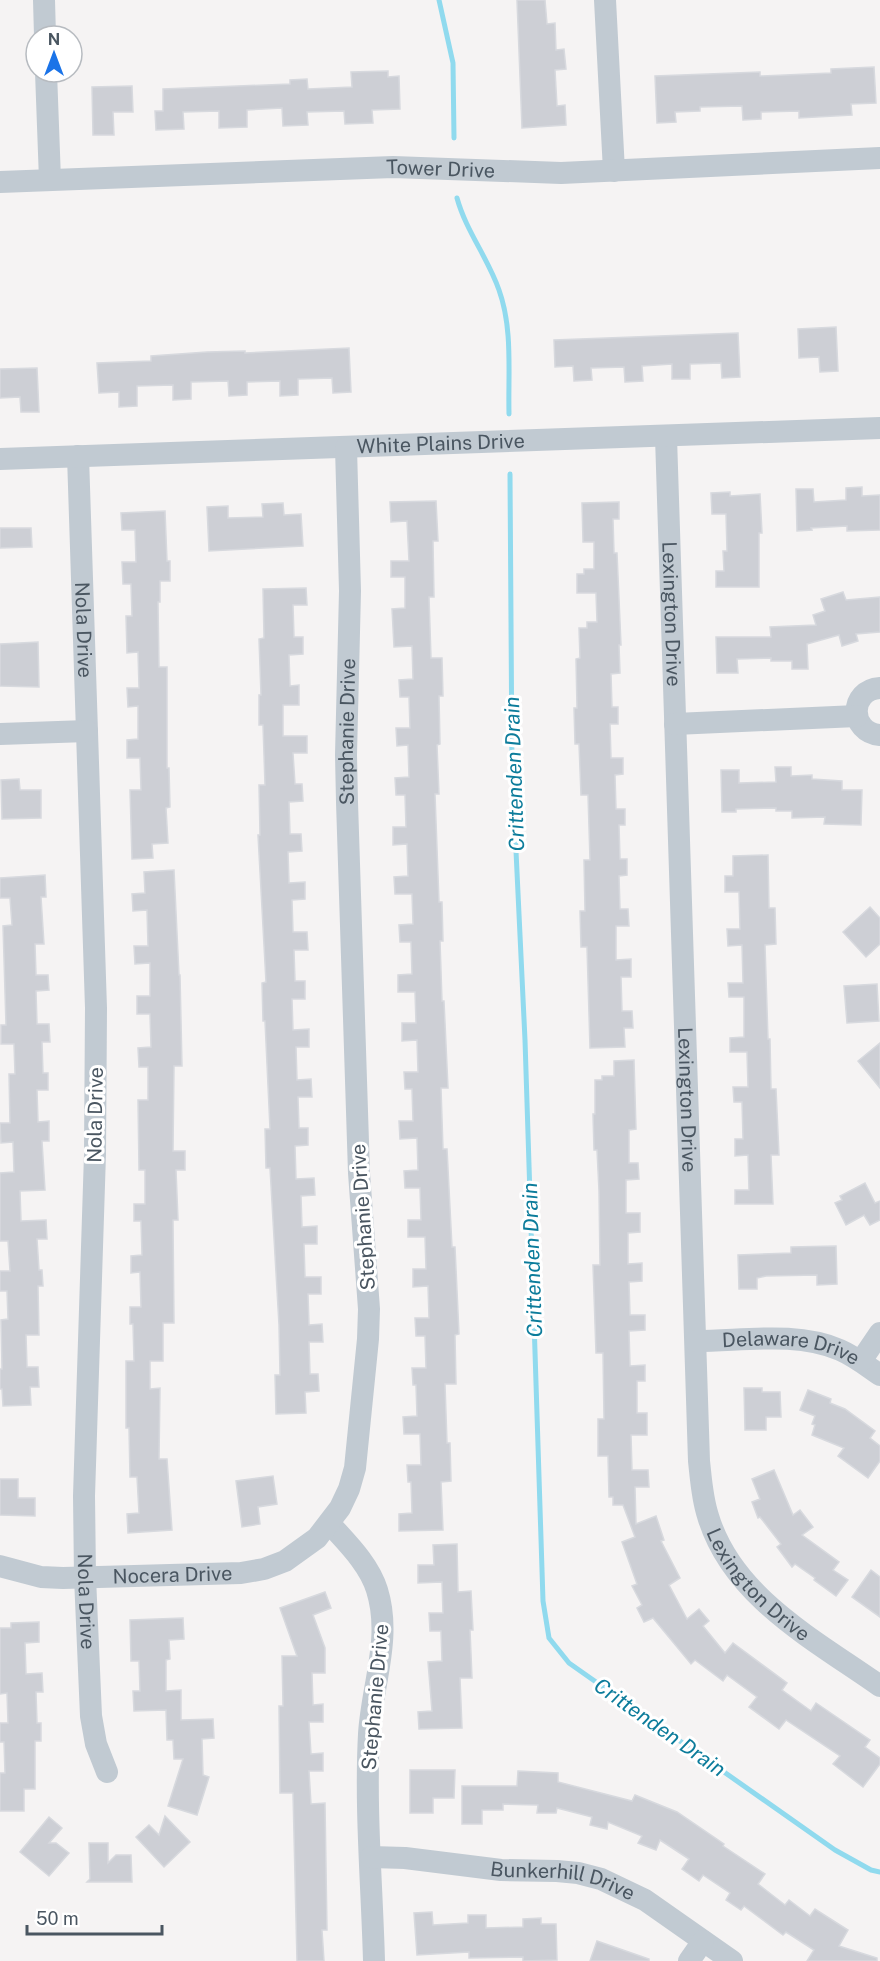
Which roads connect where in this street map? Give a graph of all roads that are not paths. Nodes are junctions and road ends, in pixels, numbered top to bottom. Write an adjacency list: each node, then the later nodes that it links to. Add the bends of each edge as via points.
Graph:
1 (44, 0): 3 (street)
2 (605, 0): 6 (street)
3 (45, 24)
4 (47, 84): 7 (street)
5 (880, 158): 6 (street, Tower Drive)
6 (614, 171): 7 (street, Tower Drive, via 536,173 393,167)
7 (51, 180): 8 (street, Tower Drive)
8 (0, 182)
9 (880, 428): 10 (street, White Plains Drive)
10 (666, 436): 11 (street, White Plains Drive); 16 (street, Lexington Drive)
11 (346, 448): 12 (street, White Plains Drive); 24 (street, Stephanie Drive, via 350,591 347,825 359,1173 369,1309 355,1468 349,1489)
12 (78, 456): 13 (street, White Plains Drive); 17 (street, Nola Drive)
13 (0, 459)
14 (880, 688): 15 (street, via 863,695)
15 (856, 716): 16 (street); 19 (street, via 870,734)
16 (675, 724): 21 (street, Lexington Drive)
17 (87, 731): 18 (street); 26 (street, Nola Drive, via 96,1063)
18 (0, 734)
19 (880, 735)
20 (880, 1333): 22 (street)
21 (696, 1341): 22 (street, Delaware Drive, via 816,1342); 27 (street, Lexington Drive, via 702,1491 708,1516 728,1561 766,1604)
22 (861, 1361): 23 (street, Delaware Drive)
23 (880, 1375)
24 (330, 1524): 26 (street, Nocera Drive, via 303,1550 264,1569 242,1573); 29 (street, Stephanie Drive, via 368,1571 382,1611 384,1633 369,1733)
25 (0, 1566): 26 (street, Nocera Drive, via 41,1577)
26 (85, 1577): 28 (street, Nola Drive, via 92,1716 96,1744)
27 (880, 1686)
28 (107, 1772)
29 (371, 1857): 30 (street, Bunkerhill Drive, via 578,1873 601,1879 645,1900); 31 (street, Stephanie Drive)
30 (703, 1941): 32 (street); 33 (street, Bunkerhill Drive)
31 (374, 1961)
32 (689, 1961)
33 (732, 1961)

